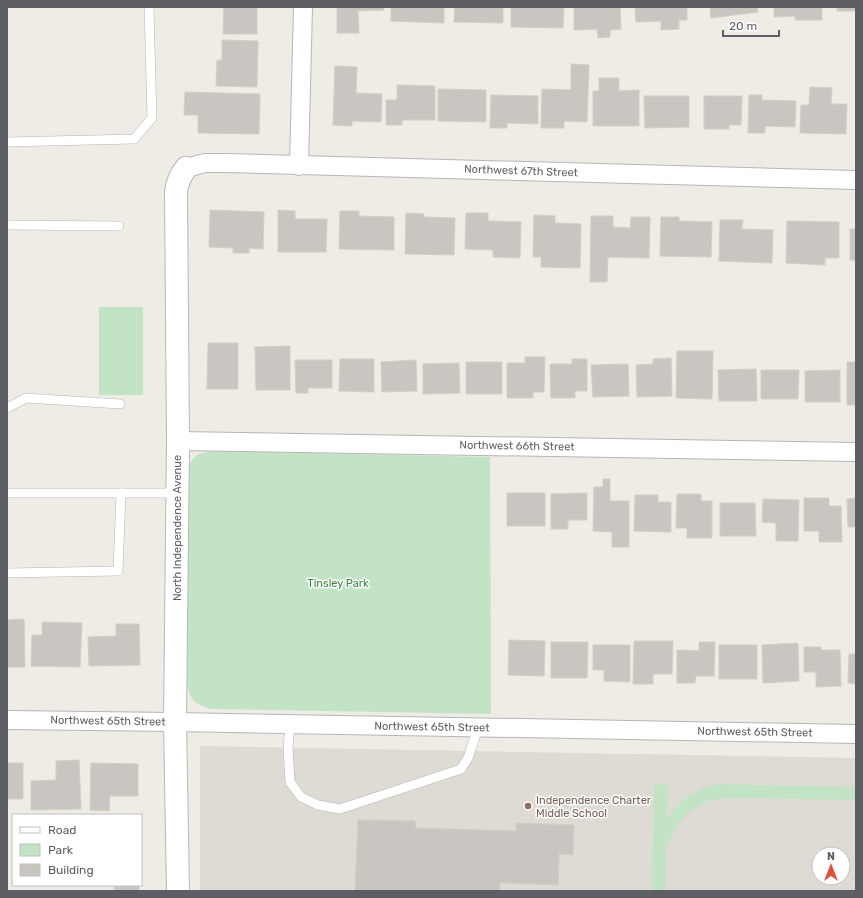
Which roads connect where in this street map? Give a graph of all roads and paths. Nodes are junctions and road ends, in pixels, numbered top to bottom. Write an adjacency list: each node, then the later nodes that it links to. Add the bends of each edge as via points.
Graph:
1 (149, 7): 3 (lane, via 152,118 134,139)
2 (303, 7): 4 (street)
3 (7, 142)
4 (299, 166): 5 (street, Northwest 67th Street, via 205,163); 6 (street, Northwest 67th Street)
5 (186, 168): 11 (street, North Independence Avenue, via 180,175 176,192)
6 (856, 180)
7 (7, 225): 8 (lane)
8 (119, 226)
9 (120, 404): 10 (lane, via 26,398)
10 (7, 408)
11 (178, 441): 12 (street, Northwest 66th Street); 15 (street, North Independence Avenue)
12 (856, 452)
13 (7, 493): 14 (lane)
14 (121, 493): 15 (lane); 16 (lane, via 118,570)
15 (177, 493): 18 (street, North Independence Avenue)
16 (7, 573)
17 (7, 720): 18 (street, Northwest 65th Street)
18 (175, 722): 19 (street, Northwest 65th Street); 22 (street, North Independence Avenue)
19 (290, 724): 20 (street, Northwest 65th Street); 20 (lane, via 290,782 301,797 318,805 340,809 461,769 468,758)
20 (478, 728): 21 (street, Northwest 65th Street)
21 (856, 734)
22 (178, 891)

